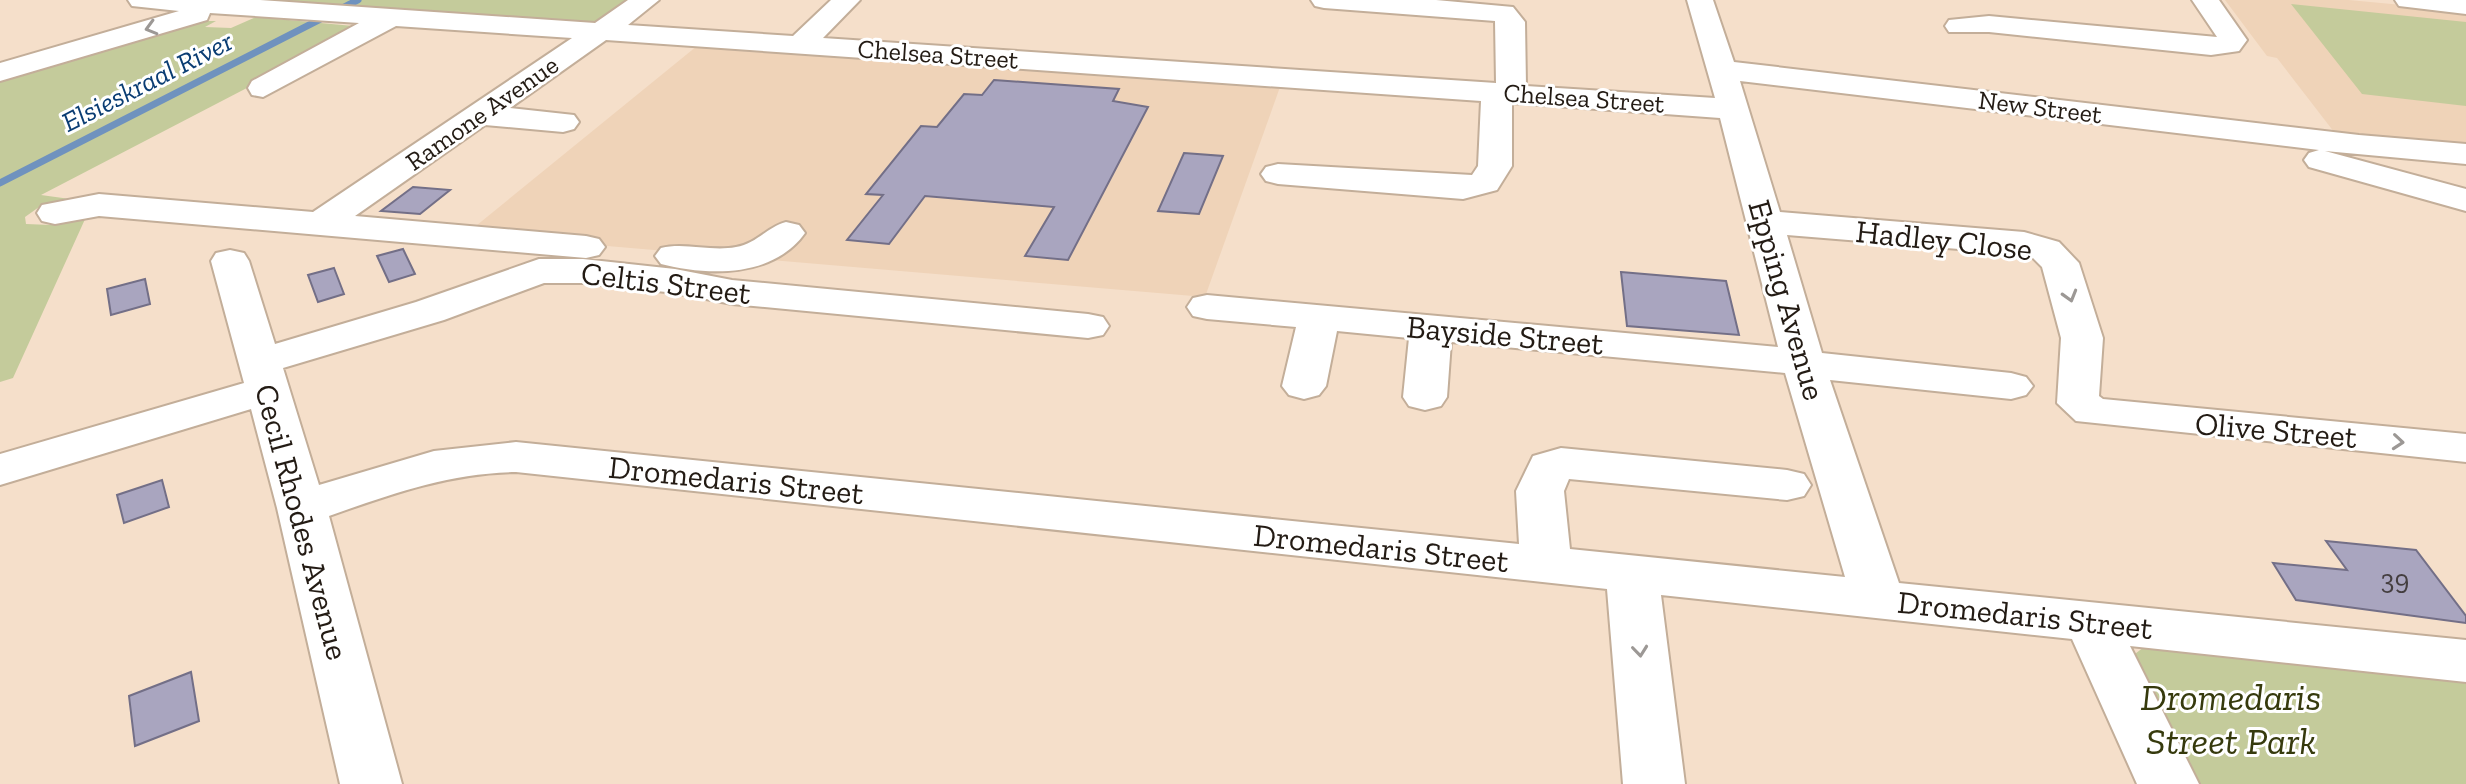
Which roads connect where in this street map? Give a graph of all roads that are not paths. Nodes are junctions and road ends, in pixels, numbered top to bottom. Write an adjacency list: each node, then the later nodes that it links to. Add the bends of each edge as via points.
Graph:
1 (141, 0): 8 (street, Chelsea Street)
2 (646, 0): 12 (street, Ramone Avenue)
3 (847, 0): 13 (street)
4 (1324, 0): 17 (street, via 1503,13 1511,22)
5 (1700, 0): 14 (street, Epping Avenue)
6 (2205, 0): 11 (street, via 2233,40 2229,45 1989,24)
7 (2408, 0): 9 (street)
8 (236, 3): 10 (street, Chelsea Street); 15 (street, one-way to 15)
9 (2466, 6)
10 (383, 17): 12 (street, Chelsea Street); 16 (street)
11 (1959, 26)
12 (601, 31): 13 (street, Chelsea Street); 20 (street, Ramone Avenue)
13 (800, 45): 17 (street, Chelsea Street, via 959,56 947,72 962,76 1126,82 1167,70)
14 (1722, 70): 18 (street, Epping Avenue); 22 (street, New Street)
15 (0, 72)
16 (263, 88)
17 (1504, 93): 18 (street, Chelsea Street); 25 (street, via 1495,166 1485,183 1463,188)
18 (1734, 109): 28 (street, Epping Avenue)
19 (2338, 111): 23 (street)
20 (481, 115): 21 (street); 29 (street, Ramone Avenue)
21 (563, 122)
22 (2306, 139): 23 (street, New Street); 26 (street, via 2321,160 2334,166)
23 (2359, 145): 24 (street, New Street)
24 (2466, 154)
25 (1278, 174)
26 (2466, 200)
27 (55, 213): 29 (street, via 99,205)
28 (1765, 222): 36 (street, Epping Avenue); 41 (street, Hadley Close, one-way to 41, via 2024,243 2046,250 2060,263 2082,338 2077,396)
29 (317, 226): 30 (street, via 734,261 760,254)
30 (786, 233)
31 (230, 261): 37 (street, Cecil Rhodes Avenue)
32 (1207, 307): 33 (street, Bayside Street)
33 (1319, 317): 35 (street, Bayside Street); 38 (street)
34 (1088, 326): 37 (street, Celtis Street, via 732,292 555,269 523,274)
35 (1431, 328): 36 (street, Bayside Street); 40 (street)
36 (1803, 362): 39 (street, Bayside Street); 48 (street, Epping Avenue)
37 (262, 376): 43 (street, Celtis Street); 45 (street, Cecil Rhodes Avenue)
38 (1304, 386)
39 (2011, 386)
40 (1425, 397)
41 (2087, 409): 42 (street, Olive Street, one-way to 42)
42 (2466, 448)
43 (0, 470)
44 (1787, 485): 46 (street, via 1561,463 1550,467 1540,491)
45 (302, 508): 46 (street, Dromedaris Street, via 432,465 516,457); 51 (street, Cecil Rhodes Avenue)
46 (1546, 565): 47 (street, Dromedaris Street)
47 (1632, 574): 48 (street, Dromedaris Street); 52 (street, one-way to 52)
48 (1878, 599): 49 (street, Dromedaris Street)
49 (2091, 622): 50 (street, Dromedaris Street); 53 (street)
50 (2466, 661)
51 (371, 784)
52 (1654, 784)
53 (2168, 784)

